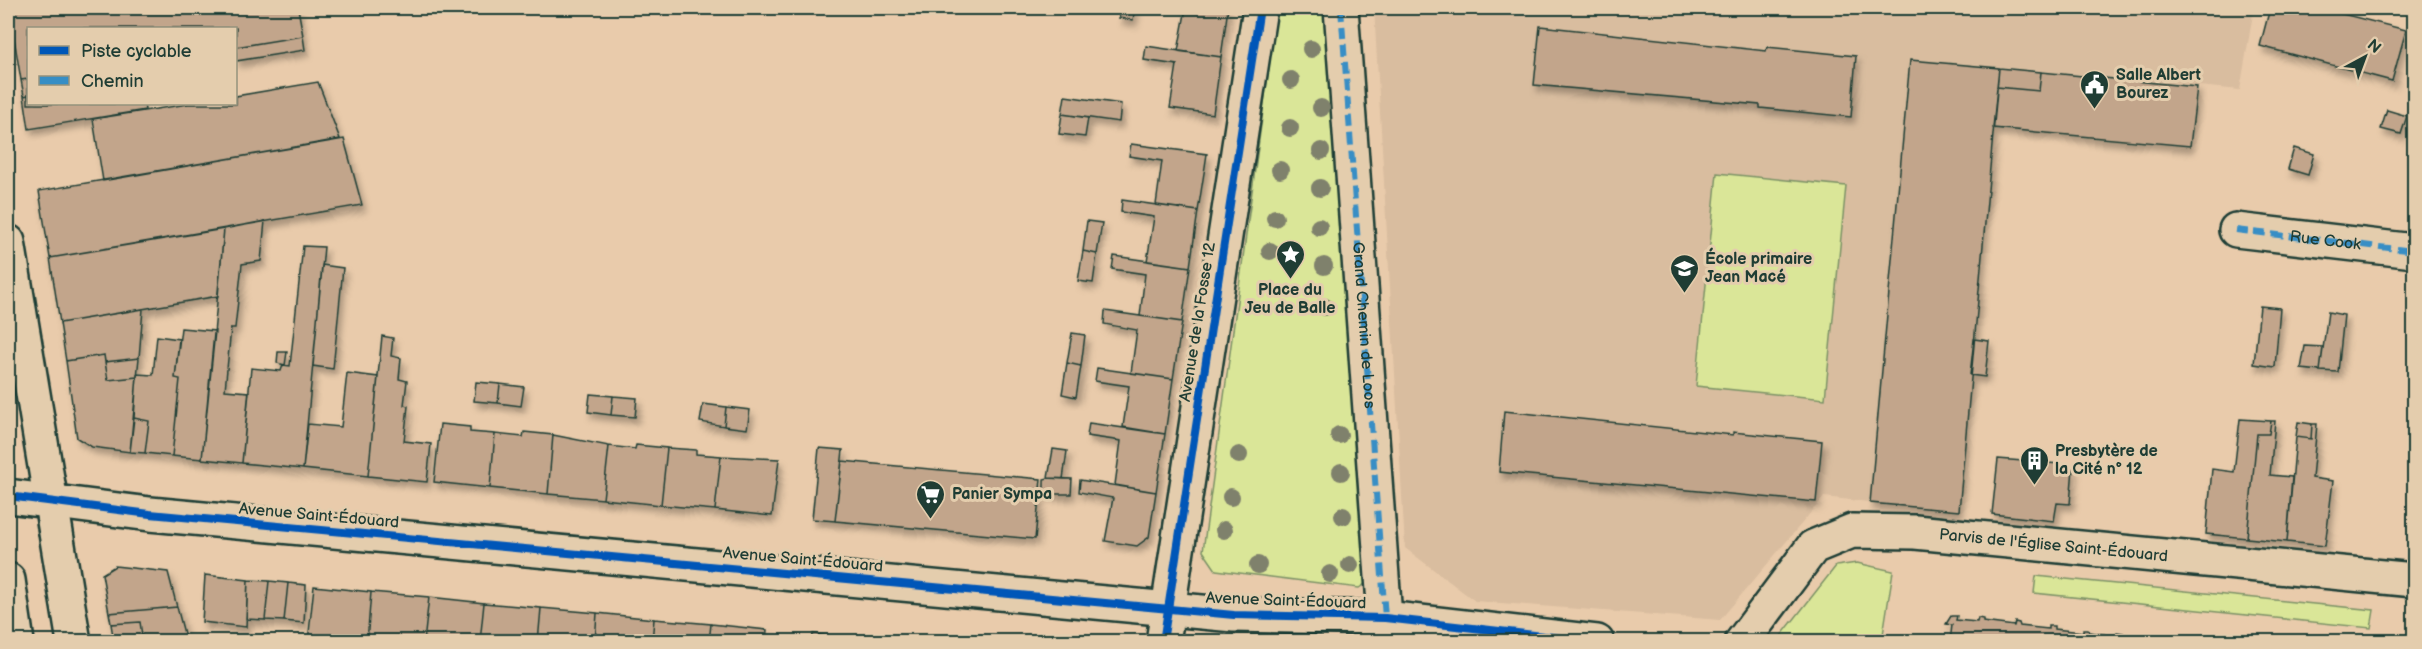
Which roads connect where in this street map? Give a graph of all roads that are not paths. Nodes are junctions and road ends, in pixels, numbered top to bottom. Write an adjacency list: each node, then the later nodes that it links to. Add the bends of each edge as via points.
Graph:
1 (1260, 8): 10 (street, Avenue de la Fosse 12)
2 (1341, 8): 11 (street, Grand Chemin de Loos)
3 (2236, 230): 5 (street, Rue Cook)
4 (8, 242): 7 (street)
5 (2415, 251)
6 (8, 496): 7 (street, Avenue Saint-Édouard)
7 (51, 502): 10 (street, Avenue Saint-Édouard); 13 (street)
8 (8, 580): 12 (street)
9 (2415, 580): 16 (street, Parvis de l'Église Saint-Édouard, via 1915,532 1852,531 1813,547)
10 (1166, 608): 11 (street, Avenue Saint-Édouard); 14 (street, Avenue de la Fosse 12)
11 (1385, 630): 15 (street, Avenue Saint-Édouard)
12 (17, 642)
13 (74, 642)
14 (1163, 642)
15 (1597, 642)
16 (1742, 642)

